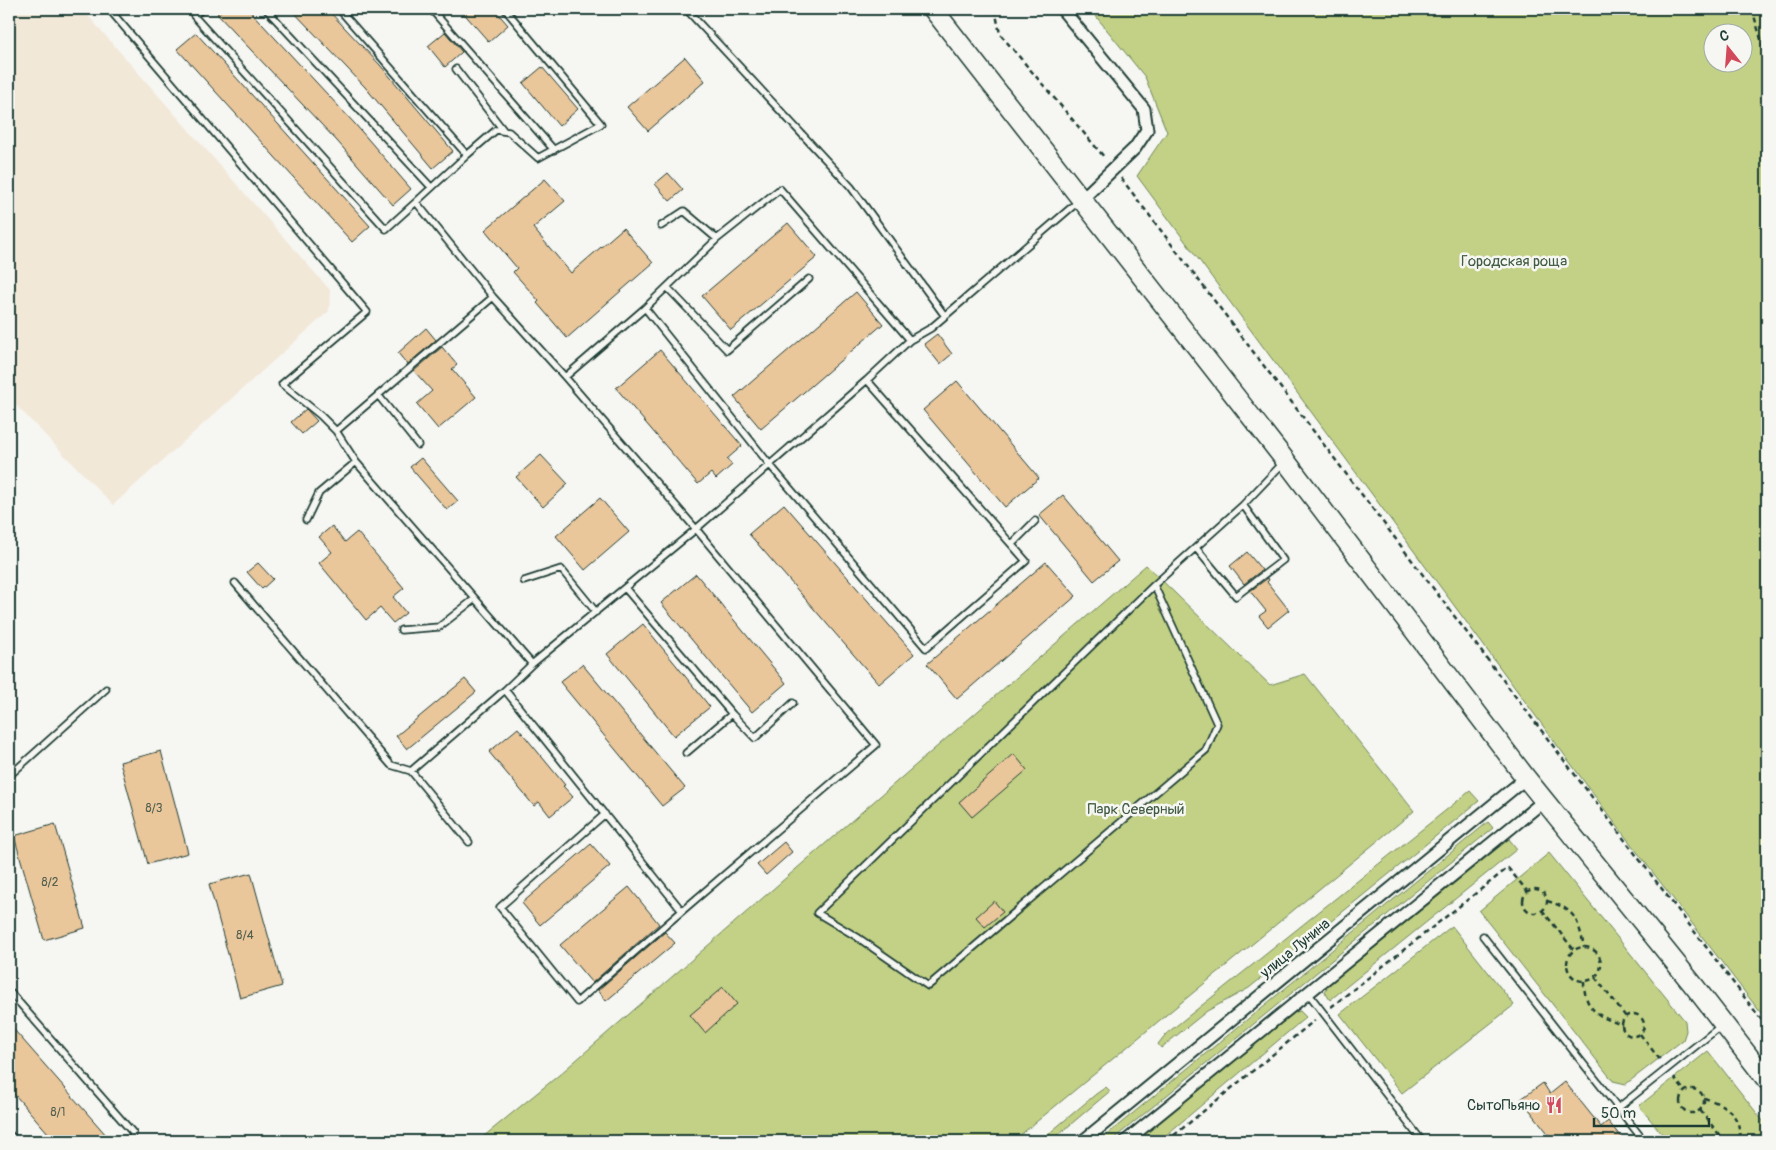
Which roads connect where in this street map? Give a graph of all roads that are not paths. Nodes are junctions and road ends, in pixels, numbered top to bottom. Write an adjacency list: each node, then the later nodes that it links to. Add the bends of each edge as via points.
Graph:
1 (109, 9): 28 (lane, via 367,312 282,384)
2 (202, 9): 16 (lane, via 194,16 386,229)
3 (266, 9): 14 (lane)
4 (339, 9): 13 (lane)
5 (431, 9): 12 (lane)
6 (506, 9): 12 (lane, via 601,124)
7 (686, 9): 23 (lane, via 851,187)
8 (1062, 9): 15 (street, via 1144,109 1147,130 1135,148)
9 (937, 14): 15 (main road)
10 (456, 69): 11 (lane)
11 (504, 131): 12 (lane, via 538,158); 13 (lane, via 496,130)
12 (554, 150)
13 (466, 155): 14 (lane)
14 (432, 187): 16 (lane)
15 (1082, 199): 23 (lane); 30 (main road)
16 (416, 202): 21 (lane)
17 (661, 226): 18 (lane, via 684,211)
18 (717, 239): 20 (lane); 24 (lane, via 780,189)
19 (809, 280): 20 (lane, via 727,350)
20 (667, 287): 22 (lane)
21 (493, 297): 25 (lane); 27 (lane)
22 (646, 308): 25 (lane); 32 (lane)
23 (946, 316): 24 (lane)
24 (910, 340): 26 (lane)
25 (565, 377): 36 (lane)
26 (867, 380): 32 (lane); 37 (lane)
27 (378, 395): 28 (lane); 29 (lane)
28 (336, 431): 31 (lane)
29 (418, 445)
30 (1285, 460): 33 (lane); 54 (main road)
31 (356, 462): 34 (lane, via 320,493); 46 (lane)
32 (770, 465): 36 (lane); 37 (lane, via 926,648 1026,561)
33 (1243, 505): 38 (lane); 38 (lane, via 1282,560 1236,596)
34 (306, 520)
35 (1036, 521): 37 (lane)
36 (696, 529): 42 (lane); 58 (lane, via 876,745)
37 (1012, 544)
38 (1196, 548): 41 (lane)
39 (524, 581): 44 (lane, via 561,569)
40 (235, 583): 52 (lane, via 391,764)
41 (1154, 585): 41 (lane, via 1217,724 1206,750 928,986 817,913)
42 (625, 588): 44 (lane); 50 (lane)
43 (472, 601): 45 (lane, via 439,627)
44 (596, 612): 46 (lane)
45 (401, 630)
46 (532, 664): 48 (lane)
47 (106, 690): 53 (lane)
48 (506, 690): 52 (lane); 56 (lane)
49 (793, 703): 50 (lane, via 755,738)
50 (732, 714): 51 (lane)
51 (686, 753)
52 (411, 771): 57 (lane)
53 (9, 776)
54 (1526, 778): 55 (main road); 68 (street, улица Лунина)
55 (1545, 800): 61 (street); 62 (main road)
56 (605, 814): 58 (lane); 58 (lane, via 500,907 577,1002)
57 (469, 842)
58 (682, 911)
59 (1483, 936): 64 (lane)
60 (9, 991): 67 (lane, via 133,1133)
61 (1308, 993): 69 (street); 70 (lane)
62 (1724, 1024): 63 (main road); 64 (lane)
63 (1767, 1080)
64 (1618, 1108): 71 (lane)
65 (9, 1134): 66 (lane)
66 (16, 1141)
67 (130, 1141)
68 (1083, 1141)
69 (1126, 1141)
70 (1422, 1141)
71 (1644, 1141)

